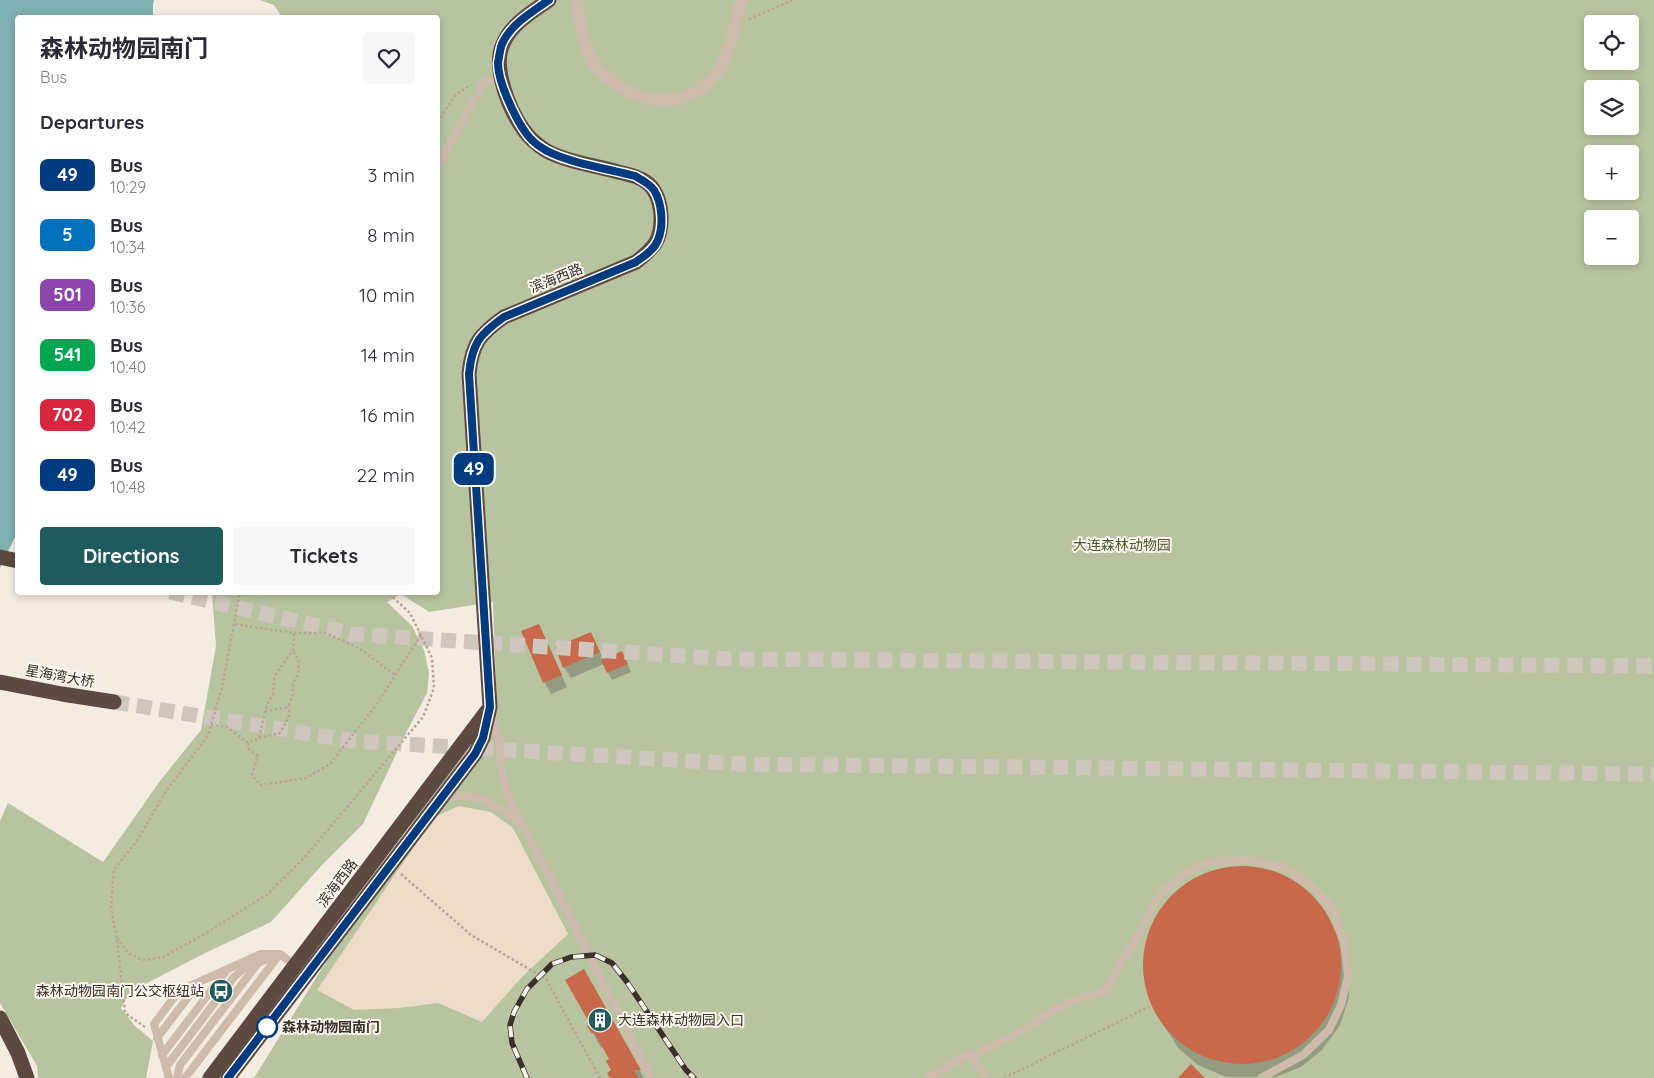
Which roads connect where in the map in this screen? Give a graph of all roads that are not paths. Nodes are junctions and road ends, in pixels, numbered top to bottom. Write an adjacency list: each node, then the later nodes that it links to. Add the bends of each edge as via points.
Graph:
1 (549, 0): 4 (highway, 滨海西路, via 511,30 502,45 498,64)
2 (576, 0): 3 (street, via 585,45 592,61 618,86 652,100 674,100 690,95 714,76 730,47)
3 (742, 0)
4 (502, 79): 5 (lane, via 484,82); 10 (highway, 滨海西路, via 515,116 534,142 564,158 646,181 658,200 661,229 658,242 636,262 504,317 478,340 471,355 469,391)
5 (440, 162)
6 (0, 557): 7 (highway)
7 (15, 560)
8 (0, 682): 9 (highway, 星海湾大桥)
9 (114, 702)
10 (490, 707): 11 (highway, 滨海西路, via 483,738 475,754); 12 (lane, via 499,739 506,790); 16 (highway, 滨海西路)
11 (440, 800): 12 (lane, via 456,795 487,801); 16 (highway, 滨海西路)
12 (523, 827): 27 (lane)
13 (261, 954): 14 (lane); 15 (lane); 20 (lane, via 234,977)
14 (280, 954): 16 (lane); 23 (lane, via 258,963 180,1065); 24 (lane)
15 (228, 968): 19 (lane); 19 (lane, via 179,991 154,1024)
16 (301, 970): 25 (highway, 滨海西路); 26 (highway, 滨海西路)
17 (0, 1018): 21 (highway)
18 (970, 1053): 28 (lane)
19 (162, 1055): 20 (lane)
20 (166, 1067): 22 (lane)
21 (27, 1078)
22 (169, 1078)
23 (177, 1078)
24 (185, 1078)
25 (210, 1078)
26 (228, 1078)
27 (651, 1078)
28 (928, 1078)
29 (987, 1078): 30 (lane, via 971,1057 1070,1001 1104,992 1159,894 1208,862 1249,860 1285,868 1312,886 1334,910 1344,943 1348,976 1341,1005 1329,1030 1303,1055)
30 (1261, 1078)

